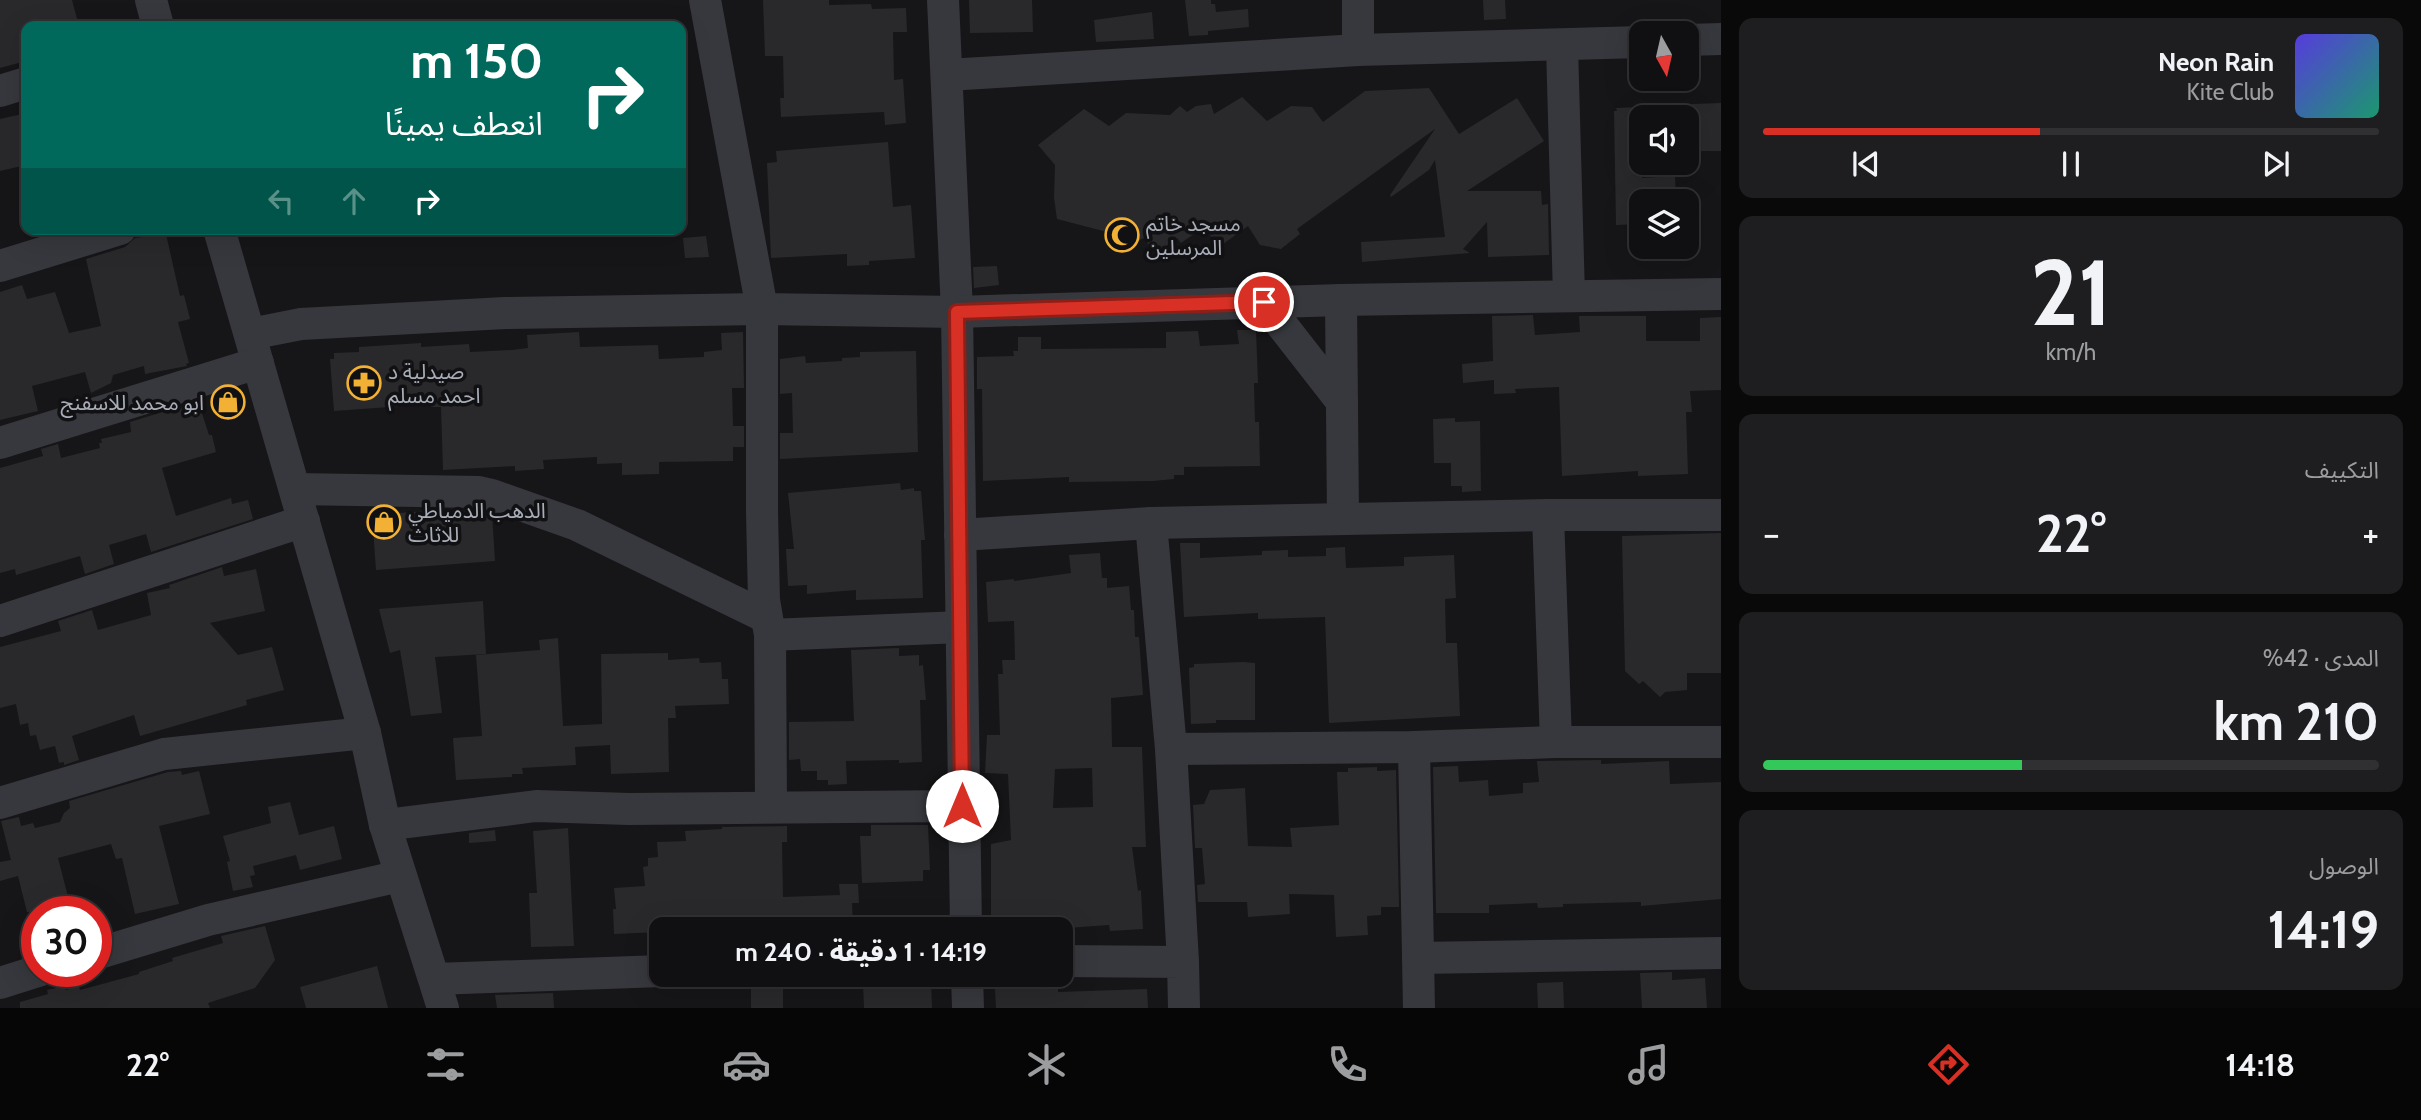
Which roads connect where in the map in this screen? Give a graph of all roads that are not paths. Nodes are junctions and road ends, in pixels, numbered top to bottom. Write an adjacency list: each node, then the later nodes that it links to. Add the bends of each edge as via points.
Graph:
1 (152, 0): 5 (street)
2 (705, 0): 21 (street)
3 (943, 0): 11 (street)
4 (1358, 0): 10 (street)
5 (157, 21)
6 (1721, 39): 7 (street)
7 (1699, 40)
8 (1629, 43): 9 (street)
9 (1562, 46): 10 (street); 18 (street)
10 (1358, 50): 11 (street)
11 (947, 75): 22 (street)
12 (21, 85): 13 (street)
13 (0, 91)
14 (101, 235): 16 (street)
15 (221, 235): 23 (street)
16 (0, 266)
17 (1721, 294): 18 (street)
18 (1569, 296): 19 (street)
19 (1340, 300): 20 (street); 24 (street)
20 (1264, 302): 22 (street); 24 (street)
21 (762, 309): 22 (street); 23 (street, via 505,313 301,324); 34 (street, via 762,525)
22 (957, 312): 32 (street)
23 (254, 348): 25 (street); 26 (street)
24 (1342, 402): 29 (street)
25 (0, 443)
26 (295, 489): 30 (street); 34 (street, via 492,495 577,525)
27 (1548, 514): 28 (street); 29 (street); 37 (street)
28 (1721, 515)
29 (1343, 519): 31 (street)
30 (304, 521): 33 (street); 36 (street)
31 (1151, 523): 32 (street); 40 (street)
32 (960, 535): 35 (street)
33 (0, 621)
34 (768, 626): 35 (street); 43 (street)
35 (961, 627): 42 (street)
36 (365, 733): 41 (street, via 164,754); 44 (street)
37 (1556, 742): 38 (street); 39 (street)
38 (1721, 742)
39 (1414, 747): 40 (street); 49 (street)
40 (1171, 749): 51 (street)
41 (0, 803)
42 (962, 806): 43 (street); 46 (street)
43 (771, 807): 44 (street, via 536,806)
44 (385, 825): 45 (street)
45 (400, 876): 47 (street, via 208,920); 56 (street)
46 (966, 917)
47 (112, 949)
48 (1721, 953): 49 (street)
49 (1418, 958): 59 (street)
50 (1073, 961): 51 (street)
51 (1183, 962): 58 (street)
52 (649, 972): 56 (street)
53 (21, 976): 54 (street)
54 (0, 983)
55 (967, 987): 57 (street)
56 (439, 993)
57 (968, 1008)
58 (1184, 1008)
59 (1419, 1008)

